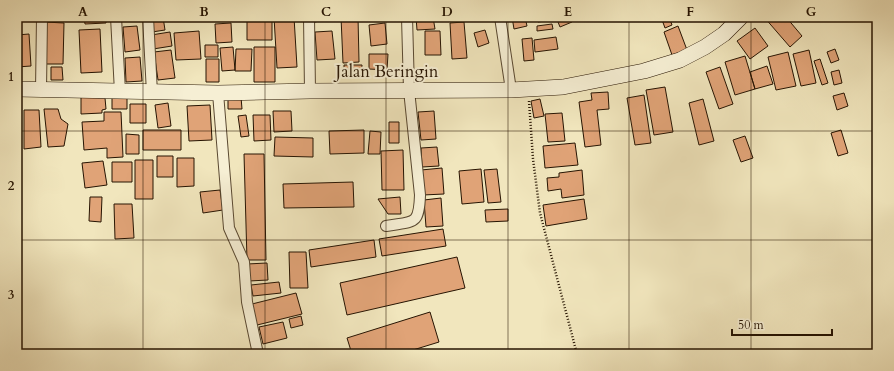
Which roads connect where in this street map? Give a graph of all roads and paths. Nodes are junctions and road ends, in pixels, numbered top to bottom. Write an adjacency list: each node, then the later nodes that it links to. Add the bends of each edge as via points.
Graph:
1 (42, 17): 10 (street)
2 (116, 17): 14 (street)
3 (148, 17): 15 (street)
4 (309, 17): 13 (street)
5 (407, 17): 11 (street)
6 (500, 17): 12 (street)
7 (740, 17): 9 (street, Jalan Beringin, via 724,34 680,60 644,71 570,86)
8 (17, 89): 10 (street, Jalan Beringin)
9 (530, 89): 12 (street, Jalan Beringin); 20 (path, via 533,158 540,213)
10 (41, 90): 14 (street, Jalan Beringin)
11 (409, 90): 12 (street, Jalan Beringin); 13 (street, Jalan Beringin); 17 (street, via 420,195 419,212 413,221)
12 (512, 90)
13 (310, 91): 16 (street, Jalan Beringin)
14 (120, 92): 15 (street, Jalan Beringin)
15 (152, 93): 16 (street, Jalan Beringin)
16 (218, 94): 19 (street, via 229,228 244,262 247,302)
17 (386, 226)
18 (877, 317): 21 (path)
19 (258, 354)
20 (577, 354)
21 (875, 354)

